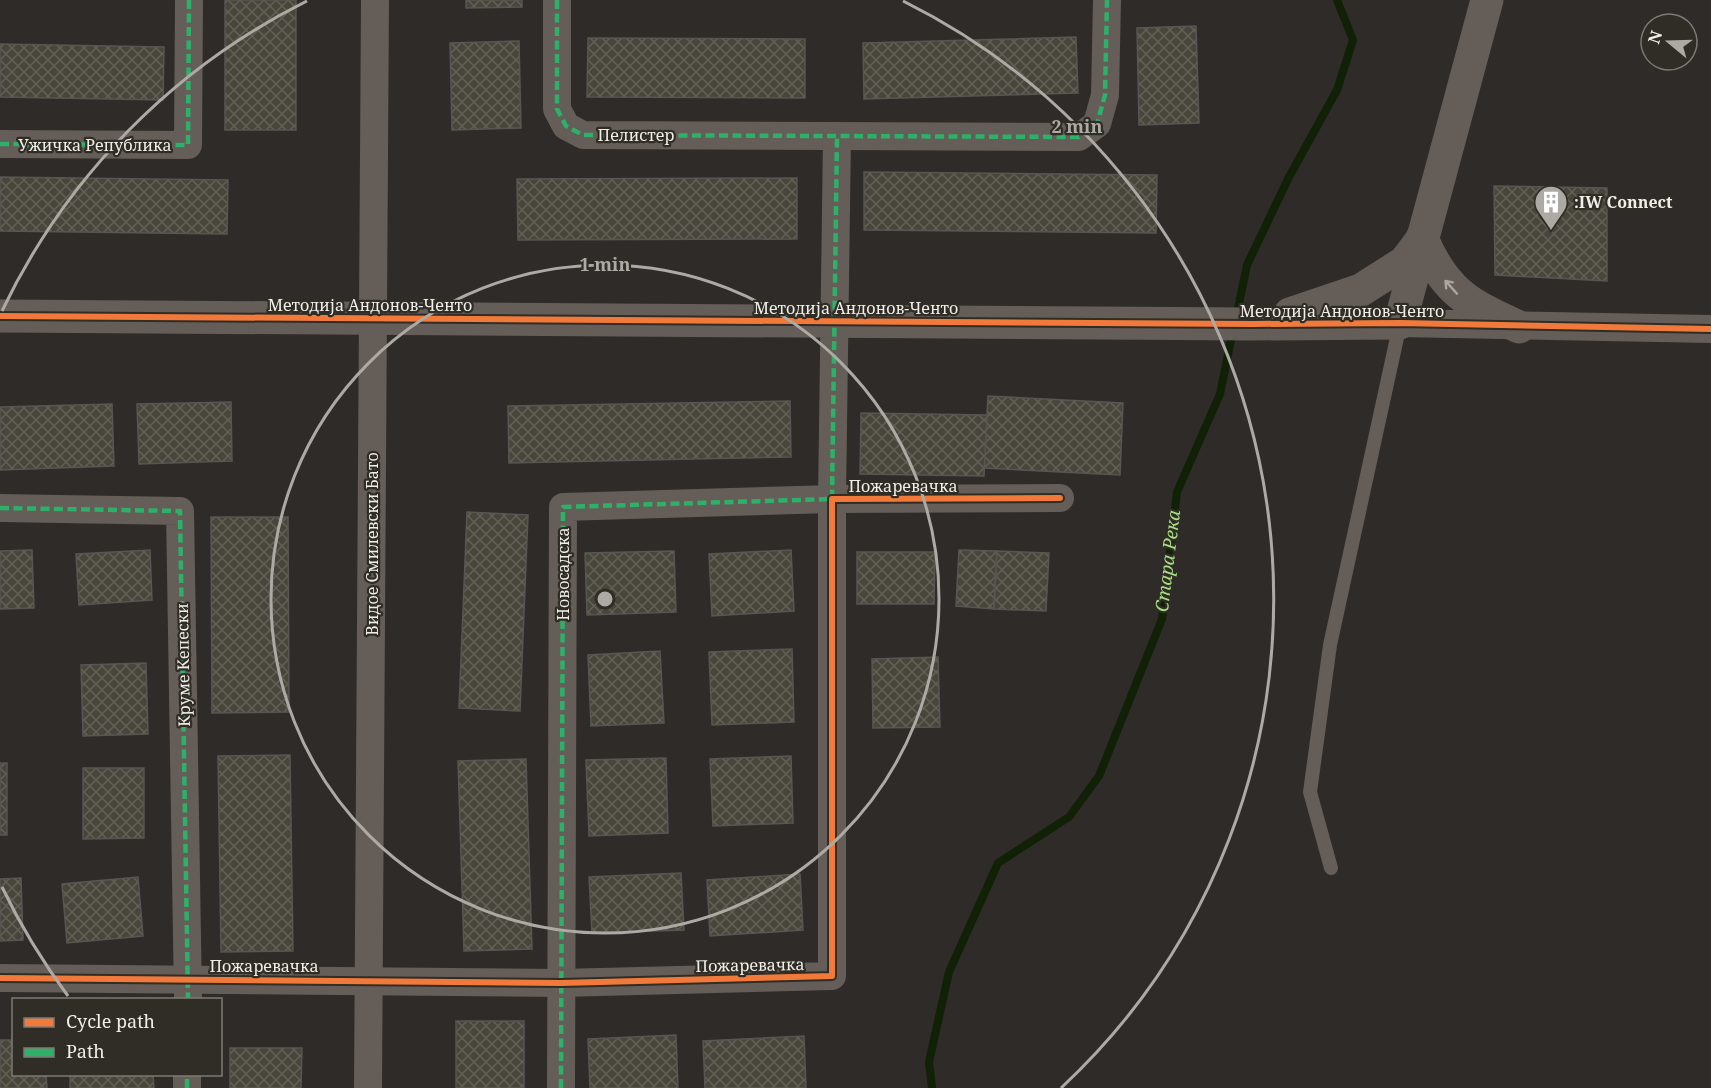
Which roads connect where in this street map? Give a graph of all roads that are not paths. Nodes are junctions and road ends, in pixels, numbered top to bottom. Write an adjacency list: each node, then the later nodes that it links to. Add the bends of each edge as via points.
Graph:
1 (189, 0): 7 (street, Ужичка Република, via 188,145)
2 (375, 0): 10 (street, Видое Смилевски Бато)
3 (557, 0): 6 (street, Пелистер, via 557,109 566,126 583,135)
4 (1107, 0): 6 (street, Пелистер, via 1105,95 1097,124 1079,137)
5 (1487, 0): 8 (street)
6 (837, 136): 11 (street)
7 (0, 144)
8 (1422, 238): 12 (street); 13 (street, via 1405,262 1361,290); 14 (street, one-way to 8, via 1483,311 1455,292 1433,266)
9 (0, 316): 10 (street, Методија Андонов-Ченто)
10 (374, 318): 11 (street, Методија Андонов-Ченто); 21 (street, Видое Смилевски Бато)
11 (833, 321): 13 (street, Методија Андонов-Ченто); 17 (street)
12 (1400, 323): 13 (street, Методија Андонов-Ченто); 14 (street, Методија Андонов-Ченто); 19 (lane, via 1330,645 1310,792)
13 (1255, 324)
14 (1519, 327): 15 (street, Методија Андонов-Ченто)
15 (1711, 329)
16 (1060, 498): 17 (street, Пожаревачка)
17 (832, 500): 22 (street, Новосадска, via 563,507); 22 (street, Пожаревачка, via 832,976)
18 (0, 508): 23 (street, Круме Кепески, via 180,511)
19 (1331, 868)
20 (0, 978): 23 (street, Пожаревачка)
21 (369, 979): 22 (street, Пожаревачка); 23 (street, Пожаревачка); 24 (street, Видое Смилевски Бато)
22 (561, 983): 25 (street, Новосадска)
23 (188, 990)
24 (368, 1088)
25 (561, 1088)

